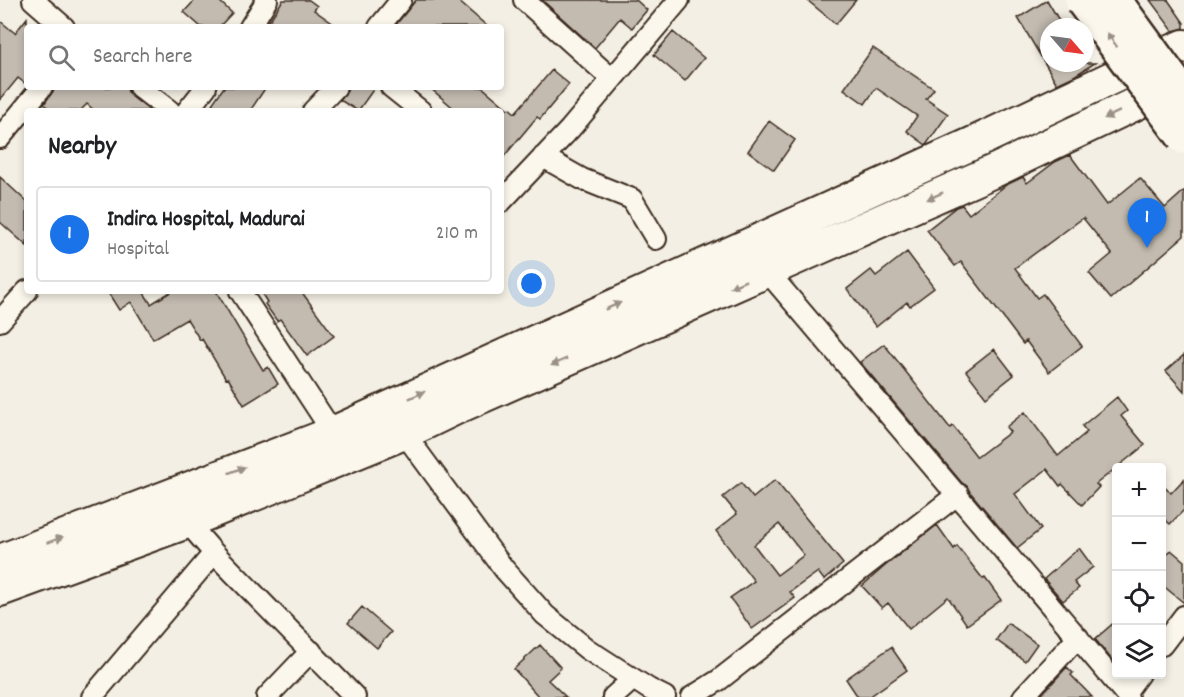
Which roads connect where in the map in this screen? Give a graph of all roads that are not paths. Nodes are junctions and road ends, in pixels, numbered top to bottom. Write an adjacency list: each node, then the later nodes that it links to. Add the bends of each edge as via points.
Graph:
1 (33, 0): 8 (street)
2 (267, 0): 9 (street)
3 (401, 0): 10 (street)
4 (524, 0): 12 (street)
5 (679, 0): 12 (street)
6 (1082, 0): 26 (highway, one-way to 6, bridge)
7 (1113, 0): 19 (highway, bridge)
8 (61, 24)
9 (252, 24)
10 (381, 24)
11 (1184, 46): 36 (main road, one-way to 11)
12 (612, 79): 28 (street)
13 (1184, 81): 31 (main road, one-way to 31, via 996,170)
14 (40, 90): 20 (street)
15 (143, 90): 21 (street)
16 (204, 90): 22 (street)
17 (333, 90): 23 (street)
18 (395, 90): 24 (street)
19 (1184, 96)
20 (25, 108)
21 (166, 108)
22 (189, 108)
23 (316, 108)
24 (417, 108)
25 (24, 109): 27 (street)
26 (1184, 137)
27 (0, 138)
28 (543, 157): 29 (street); 30 (street, via 582,179 632,199)
29 (508, 180)
30 (656, 239)
31 (767, 271): 35 (main road, one-way to 35); 37 (street)
32 (24, 294): 34 (street)
33 (242, 294): 36 (street)
34 (0, 321)
35 (405, 433): 36 (main road); 46 (street, via 504,569 545,615)
36 (340, 444): 38 (main road); 40 (main road, one-way to 36)
37 (958, 494): 43 (street); 54 (street)
38 (187, 522): 39 (street); 41 (main road)
39 (214, 553): 45 (street); 49 (street)
40 (0, 561)
41 (0, 590)
42 (1184, 616): 44 (street)
43 (1078, 637): 48 (street); 55 (street)
44 (1166, 639)
45 (311, 651): 50 (street); 51 (street)
46 (633, 679): 52 (street); 53 (street)
47 (1137, 679): 48 (street)
48 (1127, 695)
49 (92, 697)
50 (267, 697)
51 (355, 697)
52 (613, 697)
53 (665, 697)
54 (692, 697)
55 (1023, 697)

